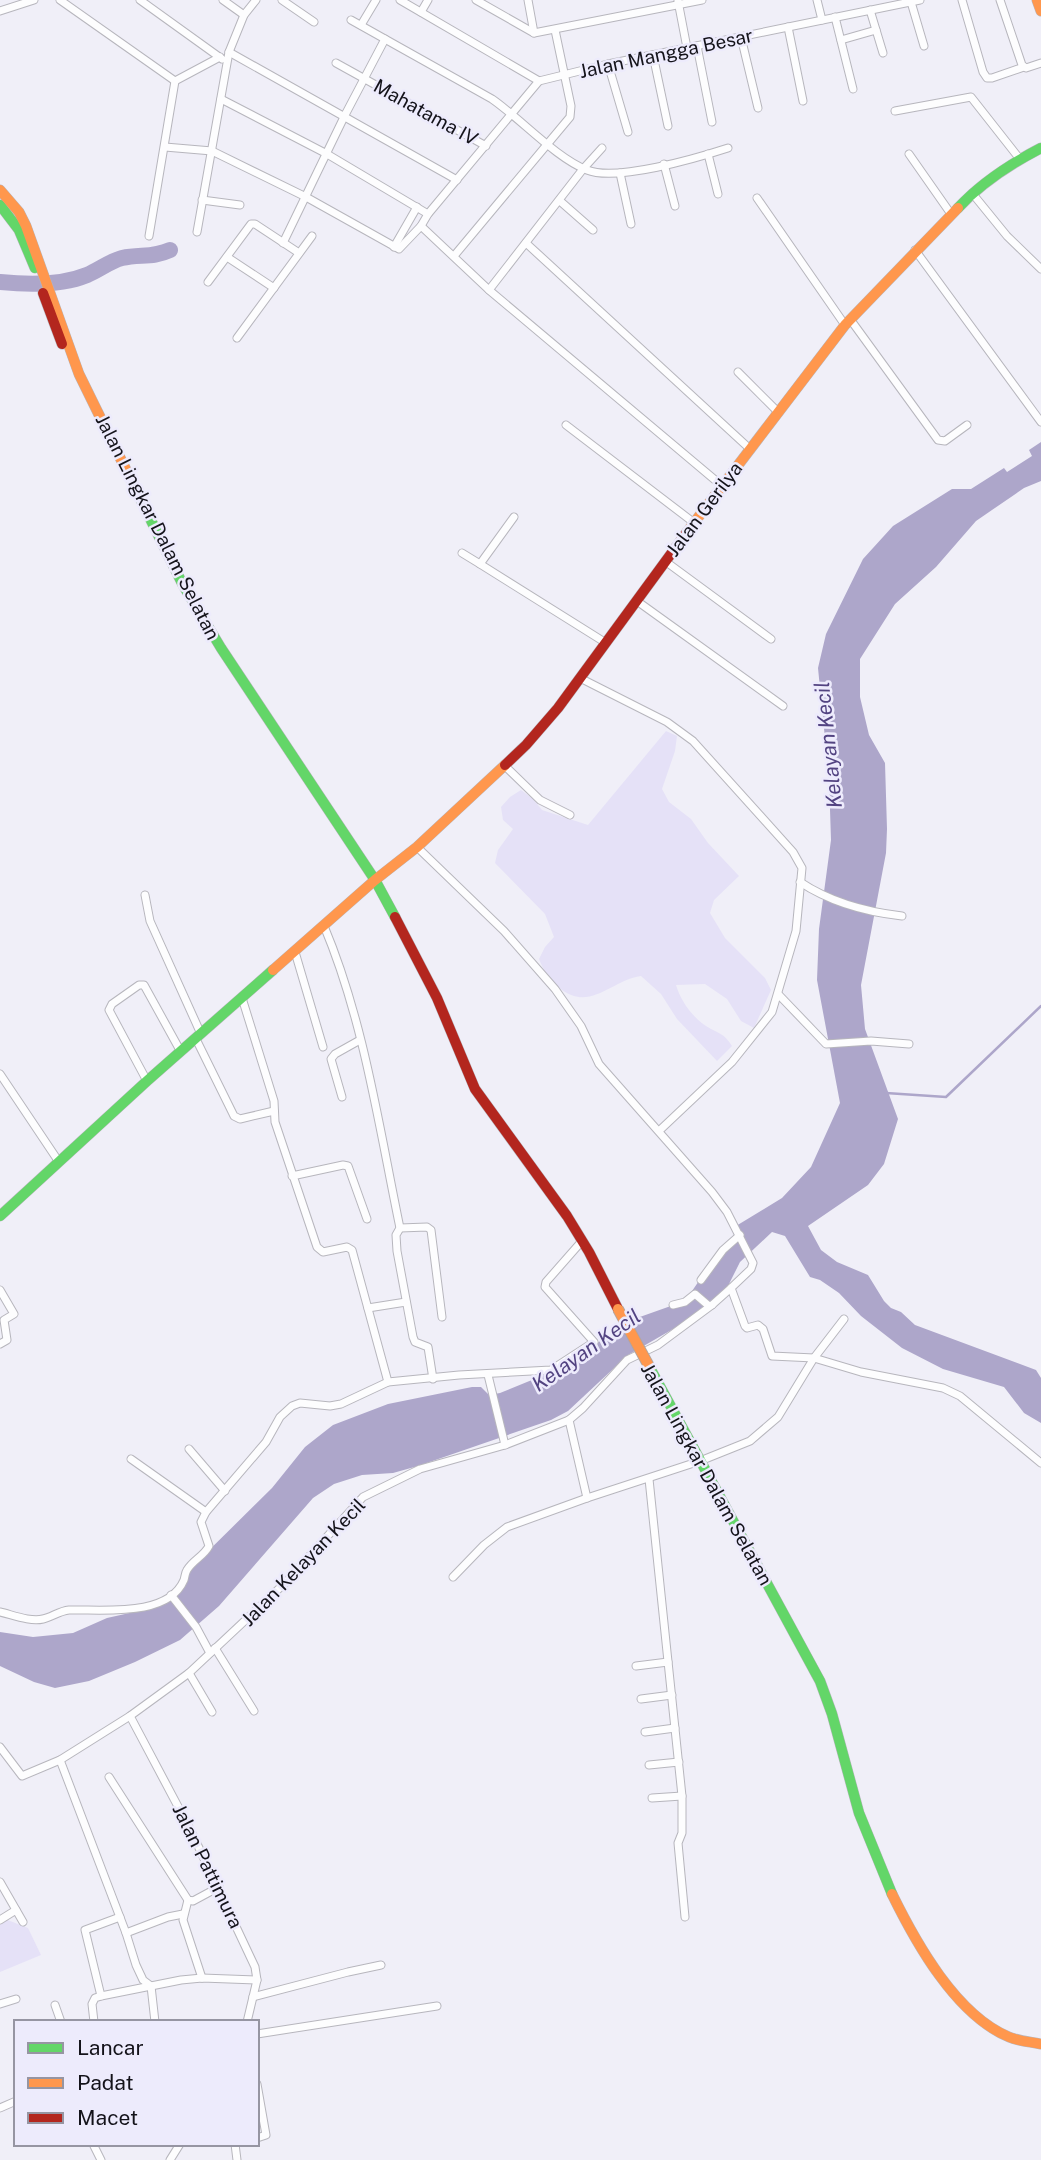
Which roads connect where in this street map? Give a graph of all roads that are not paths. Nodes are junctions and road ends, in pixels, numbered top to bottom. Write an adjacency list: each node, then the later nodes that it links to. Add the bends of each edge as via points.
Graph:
1 (34, 0): 20 (street)
2 (60, 0): 49 (street)
3 (140, 0): 42 (street)
4 (223, 0): 23 (street)
5 (256, 0): 23 (street)
6 (282, 0): 27 (street)
7 (376, 0): 28 (street)
8 (400, 0): 22 (street)
9 (428, 0): 22 (street)
10 (476, 0): 32 (street)
11 (528, 0): 32 (street)
12 (702, 0): 18 (street)
13 (817, 0): 26 (street)
14 (962, 0): 46 (street, via 987,78)
15 (1000, 0): 46 (street)
16 (1037, 0): 21 (main road)
17 (915, 1): 19 (street, Jalan Mangga Besar); 37 (street)
18 (678, 2): 30 (street); 38 (street)
19 (870, 10): 24 (street, Jalan Mangga Besar); 31 (street)
20 (0, 11)
21 (1041, 11)
22 (421, 12): 50 (street)
23 (244, 15): 39 (street)
24 (835, 17): 26 (street, Jalan Mangga Besar); 35 (street)
25 (351, 20): 28 (street)
26 (822, 20): 29 (street, Jalan Mangga Besar)
27 (314, 22)
28 (361, 25): 34 (street)
29 (788, 27): 33 (street, Jalan Mangga Besar); 53 (street)
30 (555, 30): 32 (street); 47 (street)
31 (876, 30): 35 (street); 40 (street)
32 (534, 33)
33 (741, 37): 36 (street, Jalan Mangga Besar); 54 (street)
34 (385, 39): 48 (street); 56 (street)
35 (841, 40): 51 (street)
36 (697, 46): 38 (street, Jalan Mangga Besar); 58 (street)
37 (924, 46)
38 (687, 48): 41 (street, Jalan Mangga Besar)
39 (229, 51): 42 (street); 57 (street)
40 (883, 53)
41 (653, 55): 45 (street, Jalan Mangga Besar); 59 (street)
42 (223, 60): 49 (street); 52 (street)
43 (336, 63): 48 (street, Mahatama IV)
44 (1041, 63): 46 (street)
45 (608, 64): 47 (street, Jalan Mangga Besar); 60 (street)
46 (1024, 67)
47 (565, 75): 50 (street, Jalan Mangga Besar); 61 (street, via 572,112)
48 (366, 79): 57 (street); 63 (street, Mahatama IV)
49 (175, 81): 62 (street)
50 (539, 81): 56 (street)
51 (853, 89)
52 (222, 99): 67 (street); 68 (street)
53 (803, 101)
54 (758, 108)
55 (895, 111): 71 (street, via 971,97)
56 (513, 113): 61 (street); 63 (street)
57 (345, 115): 68 (street); 75 (street)
58 (712, 122)
59 (668, 126)
60 (628, 132)
61 (547, 144): 73 (street); 100 (street)
62 (165, 146): 67 (street); 93 (street)
63 (486, 146): 75 (street)
64 (602, 148): 73 (street)
65 (728, 148): 69 (street)
66 (1041, 148): 71 (main road, Jalan Gerilya)
67 (212, 151): 79 (street); 81 (street)
68 (327, 154): 79 (street); 86 (street)
69 (708, 154): 72 (street); 78 (street)
70 (909, 154): 87 (street)
71 (1019, 158): 77 (main road, Jalan Gerilya)
72 (664, 164): 74 (street); 85 (street)
73 (583, 169): 74 (street); 82 (street)
74 (620, 173): 89 (street)
75 (457, 180): 88 (street)
76 (0, 190): 103 (main road, Jalan Lingkar Dalam Selatan, via 19,212)
77 (972, 193): 87 (main road, Jalan Gerilya); 102 (street)
78 (718, 194)
79 (306, 197): 95 (street); 97 (street)
80 (757, 198): 107 (street)
81 (202, 200): 84 (street); 92 (street)
82 (560, 201): 91 (street); 96 (street)
83 (0, 205): 103 (main road, Jalan Lingkar Dalam Selatan)
84 (240, 205)
85 (674, 206)
86 (417, 207): 88 (street); 97 (street)
87 (951, 214): 98 (main road, Jalan Gerilya)
88 (428, 215): 90 (street)
89 (631, 224)
90 (421, 226): 97 (street, via 401,248); 100 (street)
91 (593, 230)
92 (197, 232)
93 (149, 236)
94 (312, 236): 99 (street)
95 (283, 243): 99 (street); 101 (street, via 251,224)
96 (526, 243): 106 (street); 114 (street)
97 (394, 247)
98 (915, 250): 107 (main road, Jalan Gerilya); 111 (street)
99 (299, 253): 105 (street)
100 (454, 256): 106 (street)
101 (227, 257): 104 (street); 105 (street)
102 (1041, 269)
103 (40, 272): 129 (main road, Jalan Lingkar Dalam Selatan, via 79,374 184,585)
104 (208, 282)
105 (274, 288): 108 (street)
106 (489, 290): 115 (street)
107 (848, 322): 110 (main road, Jalan Gerilya); 113 (street, via 938,440 945,441)
108 (237, 338)
109 (737, 372): 110 (street)
110 (777, 411): 114 (main road, Jalan Gerilya)
111 (1041, 422)
112 (566, 425): 117 (street)
113 (967, 425)
114 (750, 449): 115 (main road, Jalan Gerilya)
115 (721, 485): 117 (main road, Jalan Gerilya)
116 (514, 517): 120 (street)
117 (693, 522): 119 (main road, Jalan Gerilya)
118 (463, 553): 120 (street)
119 (665, 561): 121 (main road, Jalan Gerilya); 122 (street)
120 (480, 564): 123 (street)
121 (637, 601): 123 (main road, Jalan Gerilya); 125 (street)
122 (771, 639)
123 (606, 643): 124 (main road, Jalan Gerilya)
124 (580, 678): 126 (main road, Jalan Gerilya); 130 (street, via 667,722 693,741 793,852 802,868)
125 (783, 706)
126 (505, 766): 127 (street, via 540,800); 128 (main road, Jalan Gerilya)
127 (570, 816)
128 (417, 846): 129 (main road, Jalan Gerilya); 146 (street, via 526,954 570,1009 599,1063)
129 (375, 880): 133 (main road, Jalan Gerilya); 153 (main road, Jalan Lingkar Dalam Selatan, via 437,998 475,1089)
130 (800, 882): 132 (street, via 869,911); 135 (street, via 793,946)
131 (145, 895): 137 (street, via 150,920)
132 (902, 916)
133 (324, 926): 134 (main road, Jalan Gerilya); 138 (street, via 338,958)
134 (295, 952): 136 (main road, Jalan Gerilya); 140 (street)
135 (779, 995): 139 (street, via 830,1045); 146 (street, via 766,1021 732,1062)
136 (242, 998): 137 (main road, Jalan Gerilya); 145 (street)
137 (199, 1036): 141 (main road, Jalan Gerilya); 145 (street, via 234,1116 240,1119)
138 (360, 1041): 144 (street, via 331,1059); 151 (street)
139 (909, 1044)
140 (323, 1047)
141 (181, 1052): 143 (main road, Jalan Gerilya); 143 (street, via 144,985 112,1004 110,1015)
142 (0, 1074): 147 (street)
143 (147, 1081): 147 (main road, Jalan Gerilya)
144 (342, 1097)
145 (274, 1111): 148 (street)
146 (660, 1130): 152 (street, via 712,1192)
147 (59, 1162): 149 (main road, Jalan Gerilya)
148 (292, 1176): 150 (street, via 348,1166); 160 (street, via 319,1250 352,1250)
149 (0, 1216)
150 (367, 1219)
151 (400, 1228): 157 (street, via 396,1235); 161 (street, via 430,1230)
152 (740, 1235): 154 (street); 155 (street, Jalan Kelayan Kecil, via 752,1266)
153 (582, 1241): 165 (street, via 545,1287 593,1343 551,1370); 172 (main road, Jalan Lingkar Dalam Selatan, bridge)
154 (701, 1280)
155 (731, 1288): 159 (street, Jalan Kelayan Kecil); 164 (street, via 745,1326 763,1329 772,1356)
156 (0, 1290): 163 (street, via 14,1314 4,1320 7,1340)
157 (406, 1302): 160 (street); 166 (street, via 412,1337 428,1347)
158 (673, 1305): 159 (street, via 695,1294)
159 (710, 1306): 168 (street, Jalan Kelayan Kecil, via 658,1345 627,1360)
160 (368, 1307): 167 (street)
161 (442, 1317)
162 (844, 1319): 164 (street)
163 (0, 1344)
164 (814, 1358): 172 (street, via 772,1424 750,1441); 173 (street, via 943,1388 960,1396)
165 (488, 1375): 166 (street); 169 (street)
166 (433, 1379): 167 (street)
167 (388, 1382): 175 (street, via 341,1404 292,1406)
168 (569, 1420): 169 (street, Jalan Kelayan Kecil); 176 (street)
169 (504, 1443): 181 (street, Jalan Kelayan Kecil, via 420,1469 363,1497 285,1583)
170 (189, 1449): 175 (street)
171 (131, 1459): 177 (street)
172 (700, 1461): 174 (street); 224 (main road, Jalan Lingkar Dalam Selatan, via 820,1681 841,1740 858,1812 892,1898 916,1942 967,2006 994,2028 1018,2040)
173 (1041, 1463)
174 (649, 1479): 176 (street); 182 (street)
175 (225, 1491): 177 (street)
176 (587, 1498): 178 (street, via 507,1527)
177 (206, 1513): 179 (street, via 201,1522 209,1546 185,1572)
178 (453, 1577)
179 (172, 1596): 180 (street, via 144,1607 65,1611 37,1620); 181 (street)
180 (0, 1612)
181 (212, 1650): 184 (street, Jalan Kelayan Kecil); 187 (street)
182 (668, 1662): 183 (street); 185 (street)
183 (636, 1666)
184 (189, 1673): 188 (street); 189 (street, Jalan Kelayan Kecil)
185 (672, 1695): 186 (street); 190 (street)
186 (641, 1699)
187 (254, 1711)
188 (212, 1712)
189 (130, 1716): 193 (street, Jalan Kelayan Kecil); 200 (street, Jalan Pattimura)
190 (675, 1728): 191 (street); 194 (street)
191 (645, 1732)
192 (0, 1747): 193 (street, Jalan Kelayan Kecil, via 22,1776)
193 (60, 1760): 204 (street)
194 (679, 1762): 195 (street); 197 (street)
195 (649, 1765)
196 (109, 1777): 201 (street)
197 (682, 1796): 198 (street); 205 (street, via 678,1843)
198 (652, 1798)
199 (0, 1881): 202 (street)
200 (219, 1887): 201 (street); 211 (street, Jalan Pattimura)
201 (188, 1900): 203 (street)
202 (16, 1910): 206 (street); 207 (street)
203 (183, 1914): 208 (street); 210 (street)
204 (120, 1917): 208 (street); 213 (street, via 85,1930)
205 (685, 1917)
206 (0, 1920)
207 (23, 1922)
208 (126, 1933): 212 (street, via 136,1965)
209 (381, 1965): 214 (street)
210 (202, 1978): 211 (street); 212 (street)
211 (257, 1980): 214 (street)
212 (150, 1986): 213 (street); 221 (street)
213 (101, 1996): 220 (street, via 92,2004)
214 (253, 1997): 222 (street)
215 (16, 1999): 216 (street)
216 (0, 2004)
217 (55, 2005): 219 (street)
218 (437, 2006): 223 (street)
219 (60, 2020)
220 (93, 2020)
221 (155, 2020)
222 (247, 2020)
223 (259, 2034)
224 (1041, 2044)
225 (259, 2095): 226 (street, via 266,2135)
226 (259, 2137)

